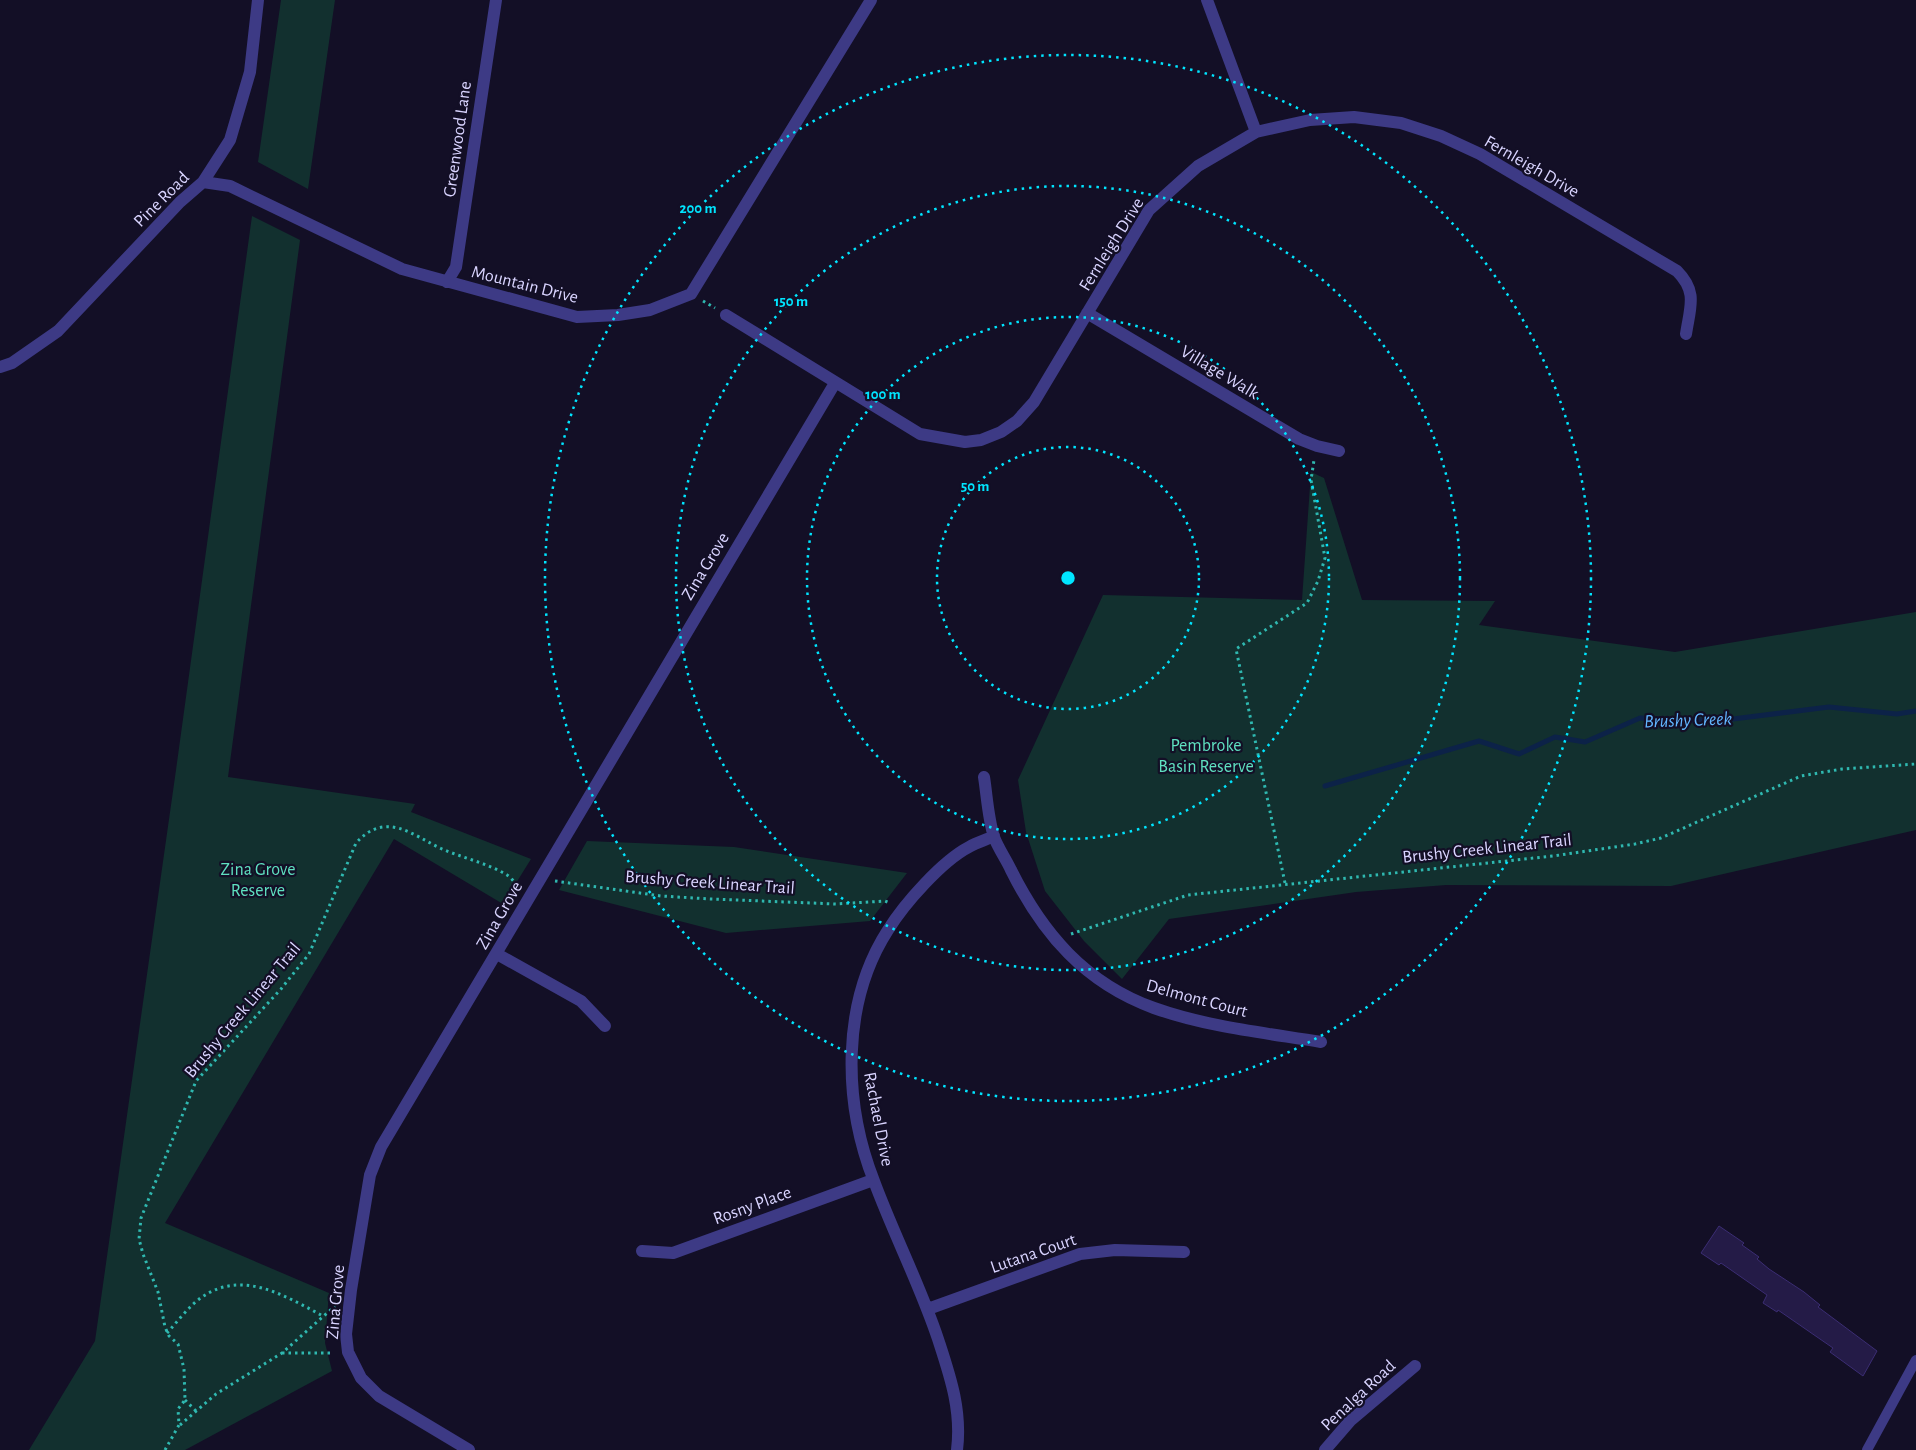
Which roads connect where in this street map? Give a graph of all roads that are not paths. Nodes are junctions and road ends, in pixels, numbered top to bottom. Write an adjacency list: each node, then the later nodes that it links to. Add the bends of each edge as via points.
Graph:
1 (258, 0): 6 (street, Pine Road, via 250,72 230,140)
2 (496, 0): 7 (street, Greenwood Lane, via 456,267)
3 (872, 0): 7 (street, Mountain Drive, via 691,294 650,310 576,317)
4 (1207, 0): 5 (street)
5 (1256, 132): 8 (street, Fernleigh Drive, via 1198,166 1149,210); 10 (street, Fernleigh Drive, via 1310,120 1354,117 1401,122 1480,154 1677,271 1692,293)
6 (203, 182): 7 (street, Mountain Drive, via 230,186 402,269); 11 (street, Pine Road, via 180,202 58,331 12,363)
7 (447, 282)
8 (1087, 313): 12 (street, Fernleigh Drive, via 1034,402 1009,426 981,440 965,442 920,434); 13 (street, Village Walk, via 1299,439)
9 (726, 315): 12 (street, Fernleigh Drive)
10 (1686, 334)
11 (0, 367)
12 (835, 383): 16 (street, Zina Grove)
13 (1339, 451)
14 (984, 777): 15 (street, Delmont Court)
15 (994, 836): 18 (street, Delmont Court, via 1028,903 1053,940 1085,970 1114,989 1154,1008 1221,1025); 19 (street, Rachael Drive, via 956,855 902,908 877,946 865,975 856,1014 850,1070 858,1123)
16 (497, 954): 17 (street, via 581,1001); 25 (street, Zina Grove, via 381,1146 370,1175 346,1334 348,1352 361,1378 378,1396)
17 (604, 1026)
18 (1321, 1042)
19 (873, 1180): 20 (street, Rosny Place, via 672,1254); 22 (street, Rachael Drive)
20 (642, 1251)
21 (1184, 1252): 22 (street, Lutana Court, via 1115,1250 1080,1254)
22 (928, 1309): 26 (street, Rachael Drive, via 955,1391)
23 (1916, 1360): 28 (lane)
24 (1415, 1366): 27 (street, Penalga Road, via 1350,1421)
25 (469, 1450)
26 (958, 1450)
27 (1324, 1450)
28 (1867, 1450)

